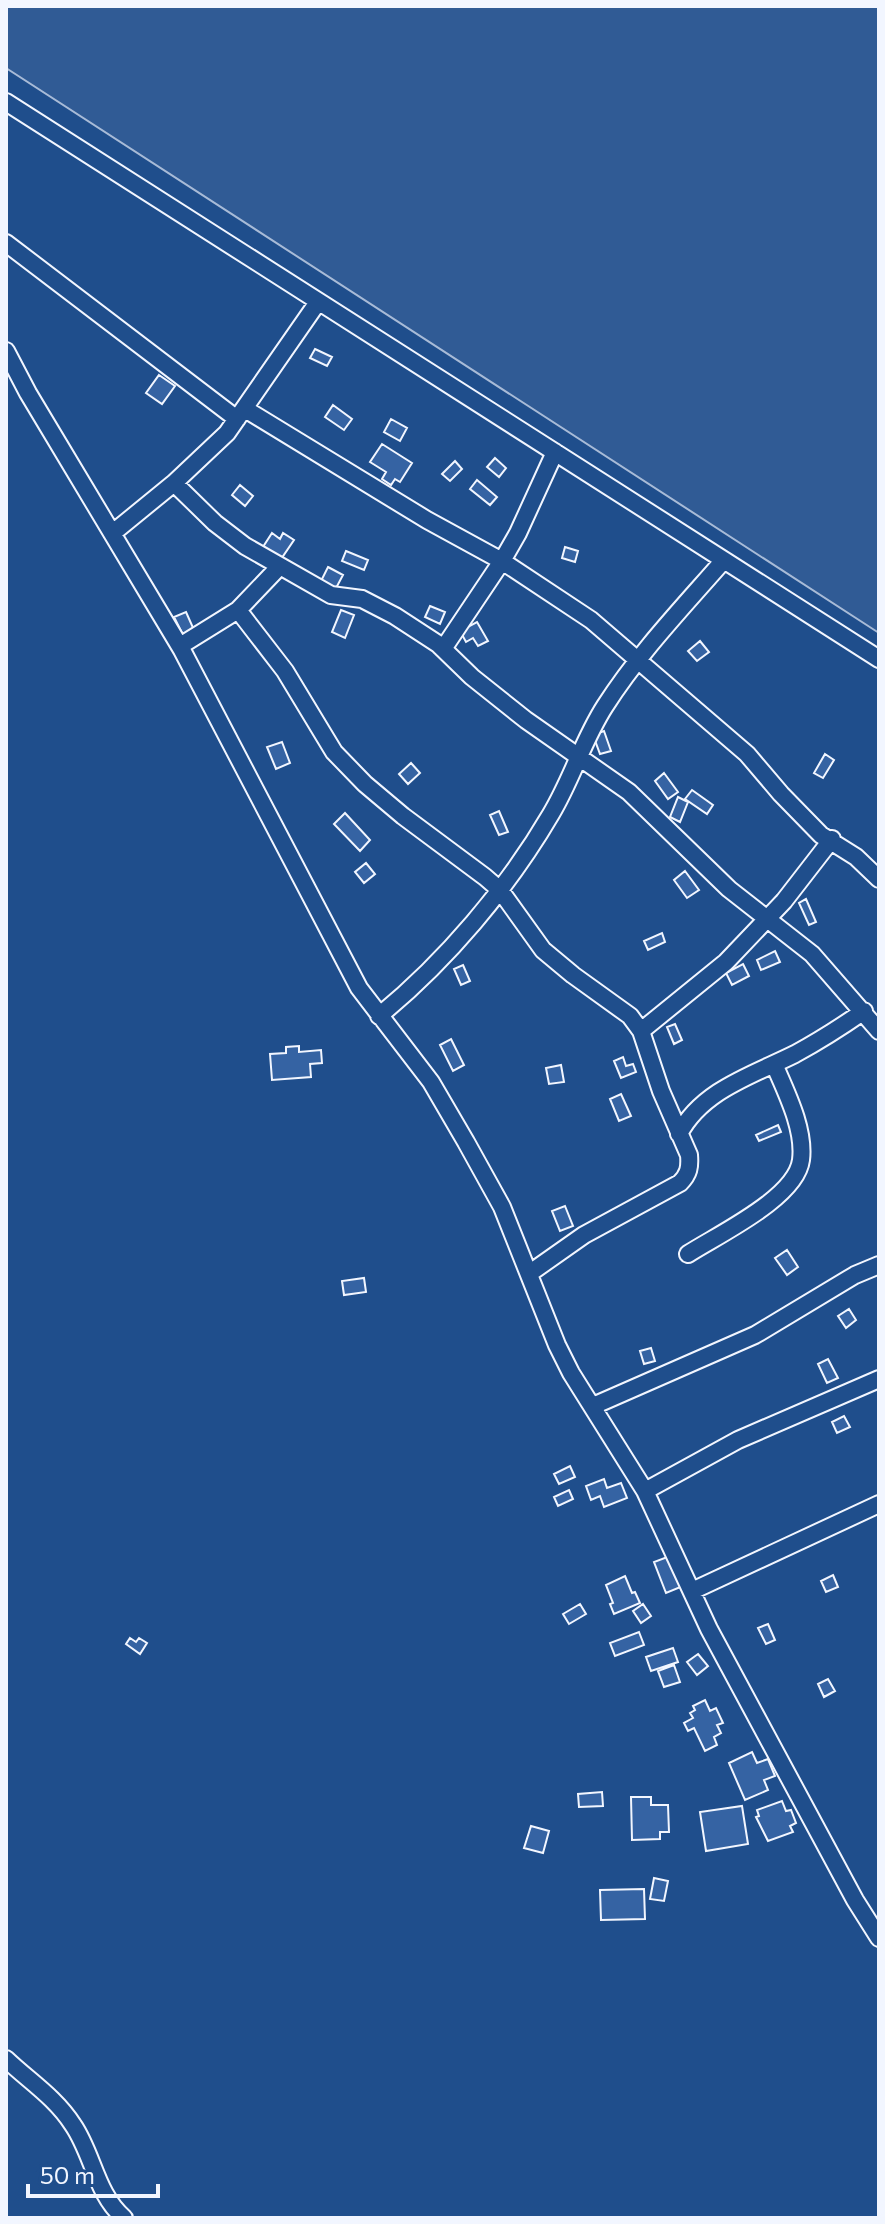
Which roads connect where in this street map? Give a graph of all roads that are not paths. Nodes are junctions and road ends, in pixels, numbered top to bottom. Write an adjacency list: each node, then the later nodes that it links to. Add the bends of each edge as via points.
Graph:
1 (7, 106): 3 (street)
2 (6, 243): 5 (street)
3 (318, 302): 5 (street); 6 (street)
4 (6, 351): 8 (street)
5 (241, 414): 7 (street); 10 (street)
6 (555, 452): 9 (street); 10 (street)
7 (174, 483): 8 (street); 11 (street, via 215,523)
8 (114, 532): 13 (street)
9 (724, 560): 15 (street); 16 (street)
10 (502, 561): 14 (street); 16 (street, via 591,620)
11 (280, 566): 12 (street); 14 (street, via 331,595 362,599)
12 (238, 610): 13 (street); 20 (street, via 285,671 334,752 403,816)
13 (180, 646): 23 (street, via 343,960)
14 (443, 649): 17 (street, via 515,712)
15 (879, 659)
16 (636, 661): 17 (street); 18 (street, via 747,754 821,835)
17 (577, 755): 20 (street, via 552,813); 21 (street, via 629,792 729,889)
18 (832, 839): 19 (street); 21 (street)
19 (879, 879)
20 (500, 890): 23 (street, via 440,960); 24 (street, via 543,950 618,1005)
21 (768, 918): 22 (street, via 812,954); 24 (street, via 726,962)
22 (864, 1011): 25 (street); 26 (street)
23 (379, 1016): 30 (street, via 444,1102 502,1207)
24 (641, 1031): 27 (street)
25 (879, 1031)
26 (774, 1064): 27 (street, via 713,1095 692,1112); 28 (street, via 799,1137 798,1172 763,1207)
27 (679, 1134): 30 (street, via 690,1166 680,1183 584,1235)
28 (688, 1254)
29 (879, 1265): 32 (street, via 755,1335)
30 (530, 1273): 32 (street, via 557,1345)
31 (879, 1379): 33 (street, via 738,1440)
32 (593, 1406): 33 (street)
33 (645, 1491): 35 (street)
34 (879, 1504): 35 (street)
35 (692, 1591): 36 (street)
36 (879, 1938)
37 (6, 2059): 38 (street, via 53,2098 75,2127 104,2191)
38 (124, 2218)

